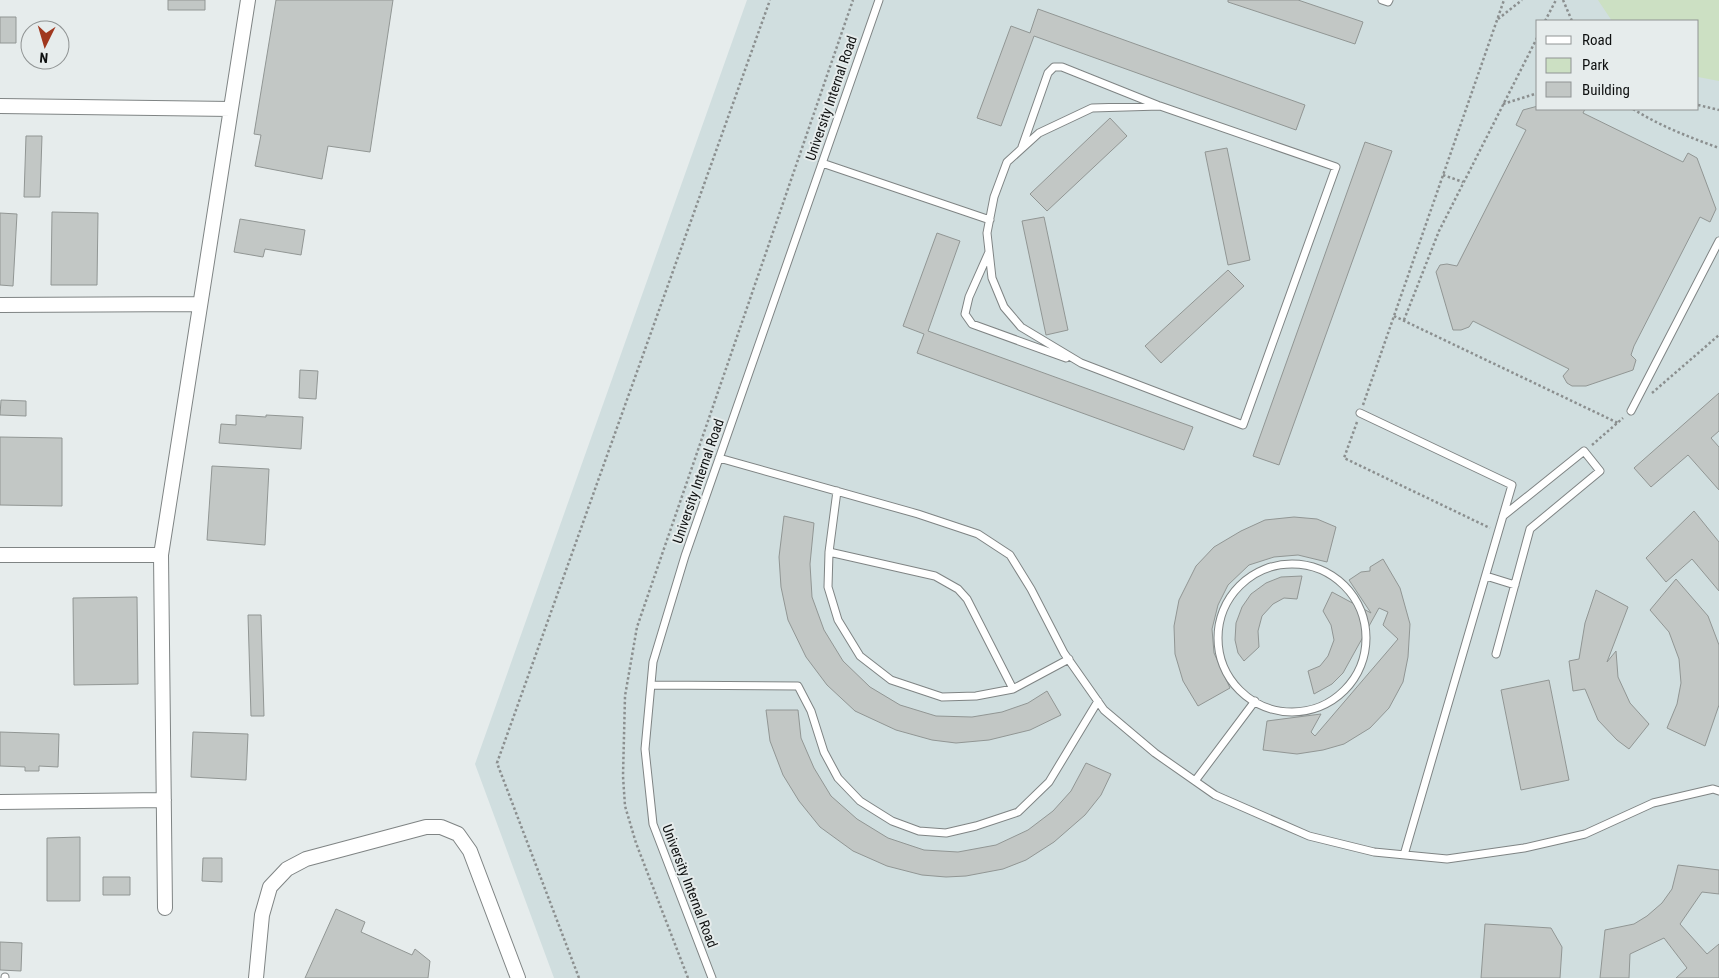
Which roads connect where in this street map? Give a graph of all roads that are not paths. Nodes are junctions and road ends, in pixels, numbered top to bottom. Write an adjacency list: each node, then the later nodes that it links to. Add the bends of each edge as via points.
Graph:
1 (248, 0): 7 (street)
2 (879, 0): 9 (lane, University Internal Road)
3 (1382, 0): 4 (lane)
4 (1388, 0)
5 (0, 106): 7 (street)
6 (1160, 106): 8 (lane, via 1092,108 1038,133); 8 (lane, via 1062,67 1054,68 1048,73); 15 (lane, via 1336,167 1243,425)
7 (231, 109): 13 (street)
8 (1021, 150): 10 (lane, via 1007,162 994,197)
9 (822, 163): 10 (lane); 18 (lane, University Internal Road)
10 (990, 220): 12 (lane, via 987,233)
11 (1719, 241): 16 (lane)
12 (989, 251): 15 (lane, via 992,278 1004,307 1021,327); 15 (lane, via 965,314 972,324)
13 (200, 304): 14 (street); 23 (street)
14 (0, 305)
15 (1081, 363)
16 (1631, 411)
17 (1360, 413): 20 (lane, via 1512,484)
18 (719, 458): 19 (lane); 28 (lane, University Internal Road, via 684,556 653,662)
19 (837, 491): 21 (lane); 27 (lane, via 978,534 1010,555)
20 (1503, 516): 24 (lane); 25 (lane, via 1584,451 1600,471 1530,529)
21 (829, 552): 29 (lane, via 935,576 958,588 967,599); 29 (lane, via 828,587 838,620 860,656 891,680 942,697 976,696)
22 (0, 555): 23 (street)
23 (161, 555): 34 (street)
24 (1486, 576): 25 (lane); 36 (lane)
25 (1515, 585): 26 (lane)
26 (1496, 654)
27 (1069, 659): 29 (lane); 30 (lane)
28 (651, 685): 30 (lane, via 798,686 838,778 860,801 892,821 919,831 946,833 1018,812 1049,782); 40 (lane, University Internal Road, via 645,749 652,824)
29 (1014, 689)
30 (1098, 701): 32 (lane, via 1104,710 1155,753)
31 (1255, 701): 31 (lane, via 1242,693 1226,672 1217,642 1223,610 1236,588 1259,571 1288,563 1313,566 1343,582 1359,603 1368,634 1364,662 1348,688 1328,704 1296,713 1266,708); 32 (lane)
32 (1195, 780): 36 (lane, via 1215,795 1309,836 1374,852)
33 (1719, 791): 36 (lane, via 1712,789 1654,803 1585,834 1524,848 1447,859)
34 (164, 800): 35 (street); 37 (street)
35 (0, 802)
36 (1404, 855)
37 (165, 908)
38 (256, 978): 39 (street, via 262,915 270,887 287,869 306,859 426,827 441,827 458,834 470,851)
39 (518, 978)
40 (712, 978)

